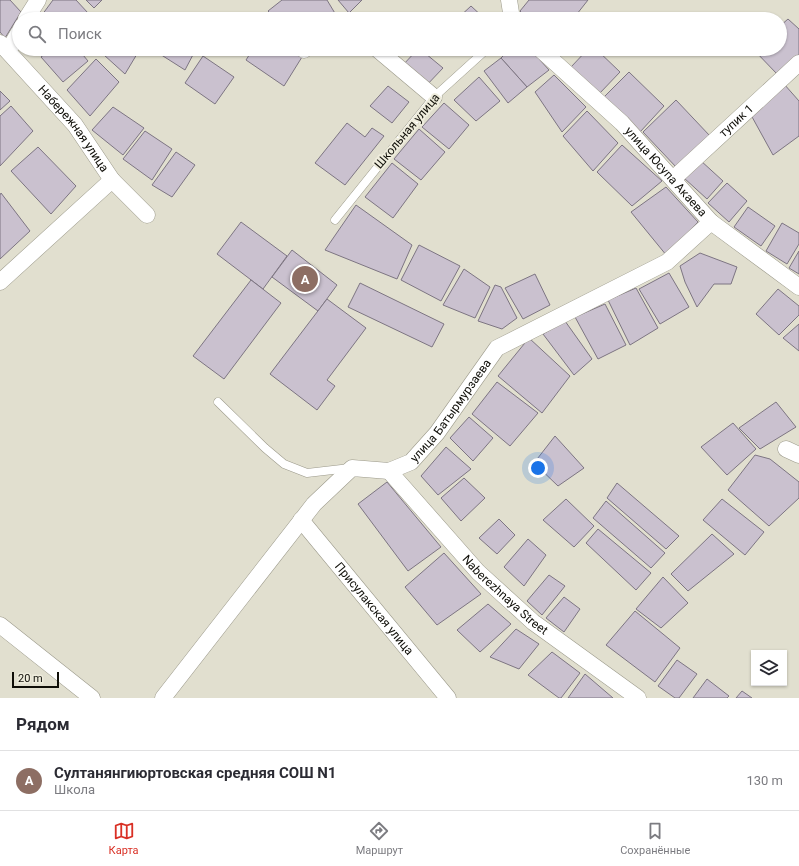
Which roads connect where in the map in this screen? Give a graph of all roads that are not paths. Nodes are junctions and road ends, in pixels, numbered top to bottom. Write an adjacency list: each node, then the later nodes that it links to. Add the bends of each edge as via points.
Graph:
1 (38, 0): 3 (street)
2 (508, 0): 4 (street)
3 (30, 12)
4 (511, 12)
5 (12, 39): 6 (street)
6 (4, 47): 8 (street, Набережная улица)
7 (12, 56): 15 (street, Набережная улица, via 75,125)
8 (12, 56)
9 (385, 56): 13 (street)
10 (480, 56): 13 (lane, Школьная улица)
11 (548, 56): 14 (street, улица Юсупа Акаева, via 622,123)
12 (799, 63): 14 (street, тупик 1)
13 (434, 97): 17 (lane, Школьная улица)
14 (673, 179): 18 (street, улица Юсупа Акаева)
15 (112, 180): 16 (street, Набережная улица); 19 (street)
16 (147, 215)
17 (335, 220)
18 (712, 222): 20 (street, улица Юсупа Акаева); 23 (street, улица Батырмурзаева, via 667,262 497,348 437,433 411,462)
19 (0, 282)
20 (799, 287)
21 (218, 402): 22 (lane, via 284,464 307,473)
22 (352, 468): 23 (street, улица Батырмурзаева); 24 (street)
23 (389, 471): 29 (street, Naberezhnaya Street, via 478,572 533,622)
24 (301, 520): 27 (street); 28 (street, Присулакская улица)
25 (0, 625): 26 (street)
26 (92, 698)
27 (163, 698)
28 (448, 698)
29 (638, 698)

